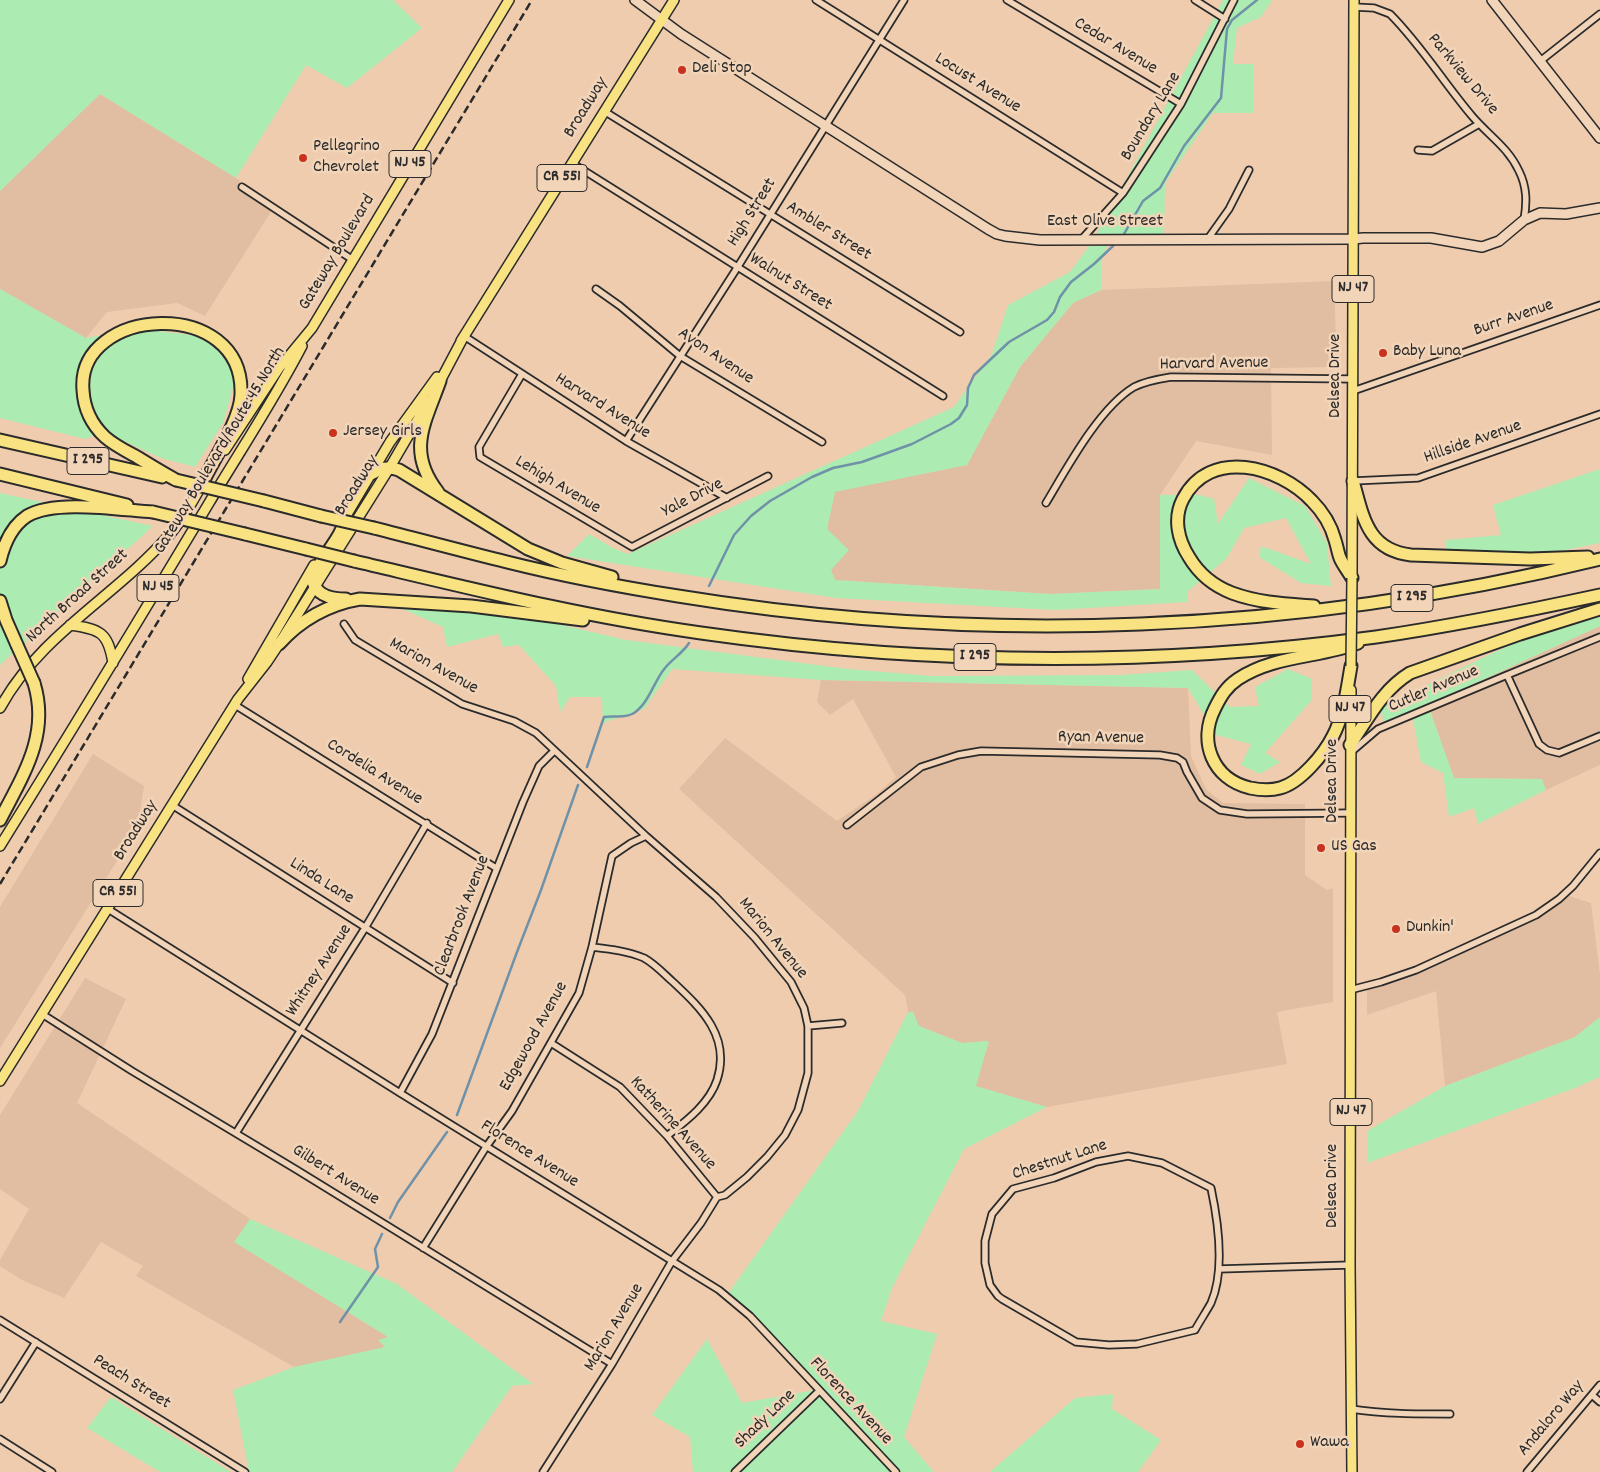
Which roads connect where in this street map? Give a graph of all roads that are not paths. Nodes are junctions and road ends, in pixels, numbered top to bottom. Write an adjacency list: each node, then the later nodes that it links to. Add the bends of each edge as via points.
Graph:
1 (509, 0): 32 (main road, Gateway Boulevard / NJ 45)
2 (635, 0): 13 (street, East Olive Street)
3 (674, 0): 13 (main road, Broadway / CR 551)
4 (816, 0): 14 (street, Locust Avenue)
5 (904, 0): 14 (street, High Street)
6 (1008, 0): 16 (street, Cedar Avenue)
7 (1194, 0): 12 (street)
8 (1234, 0): 12 (street, Boundary Lane)
9 (1492, 0): 15 (street)
10 (1354, 3): 18 (street, Parkview Drive, via 1390,14); 29 (main road, Delsea Drive / NJ 47)
11 (1600, 14): 15 (street)
12 (1225, 18): 16 (street, Boundary Lane)
13 (661, 21): 17 (main road, Broadway / CR 551); 19 (street, East Olive Street)
14 (878, 39): 19 (street, High Street); 25 (street, Locust Avenue)
15 (1539, 62): 20 (street)
16 (1181, 104): 25 (street, Boundary Lane)
17 (604, 111): 22 (main road, Broadway / CR 551); 27 (street, Ambler Street)
18 (1479, 124): 21 (street, via 1432,151); 28 (street, Parkview Drive, via 1505,148 1519,169 1526,194)
19 (824, 126): 27 (street, High Street); 30 (street, East Olive Street, via 997,234 1022,239)
20 (1600, 138)
21 (1418, 150)
22 (572, 163): 33 (street, Walnut Street); 38 (main road, Broadway / CR 551)
23 (1249, 170): 31 (street, via 1229,209)
24 (242, 187): 32 (street)
25 (1123, 193): 30 (street, Boundary Lane)
26 (1600, 208): 28 (street, East Olive Street, via 1566,214 1540,214)
27 (771, 214): 33 (street, High Street); 37 (street, Ambler Street)
28 (1524, 220): 29 (street, East Olive Street, via 1506,236 1482,247 1423,237)
29 (1354, 239): 31 (street, East Olive Street); 41 (main road, Delsea Drive / NJ 47)
30 (1081, 240): 31 (street, East Olive Street)
31 (1207, 240)
32 (353, 260): 36 (main road, Gateway Boulevard / NJ 45)
33 (737, 268): 39 (street, High Street); 44 (street, Walnut Street)
34 (596, 289): 39 (street, Avon Avenue)
35 (1600, 305): 43 (street, Burr Avenue)
36 (312, 328): 45 (main road, Gateway Boulevard / NJ 45, via 279,368); 80 (main road, Gateway Boulevard/Route 45 North / NJ 45)
37 (960, 332)
38 (464, 336): 40 (street, Harvard Avenue); 42 (main road, Broadway / CR 551); 52 (main road, Broadway / CR 551)
39 (680, 356): 48 (street, High Street); 49 (street, Avon Avenue)
40 (522, 374): 48 (street, Harvard Avenue); 62 (street, Lehigh Avenue, via 481,442 480,457)
41 (1352, 380): 43 (main road, Delsea Drive / NJ 47); 59 (street, Harvard Avenue, via 1171,378 1155,379 1135,387 1106,410)
42 (440, 381): 50 (main road, Broadway / CR 551); 58 (highway, via 422,432 420,453 428,477)
43 (1353, 391): 56 (main road, Delsea Drive / NJ 47)
44 (943, 396)
45 (248, 414): 54 (main road, North Broad Street / NJ 45)
46 (1600, 414): 56 (street, Hillside Avenue, via 1418,478)
47 (0, 440): 55 (highway, I 295)
48 (626, 441): 57 (street, Harvard Avenue)
49 (822, 442)
50 (390, 467): 52 (highway); 58 (highway); 67 (main road, Broadway / CR 551)
51 (0, 474): 60 (highway, I 295)
52 (371, 474): 61 (main road, Broadway / CR 551)
53 (768, 476): 57 (street, Yale Drive)
54 (205, 478): 55 (highway, via 239,410 240,377 236,361 213,336 190,326 151,324 118,333 100,345 86,364 82,384 84,406 105,437); 75 (main road, North Broad Street / NJ 45, via 171,533 130,574)
55 (176, 480): 69 (highway, I 295, bridge, via 505,562)
56 (1353, 481): 63 (highway, via 1370,533 1383,546 1398,553 1530,559); 66 (main road, Delsea Drive / NJ 47)
57 (727, 498): 62 (street, Yale Drive)
58 (446, 500): 69 (highway, via 539,554)
59 (1046, 503)
60 (153, 512): 65 (highway, via 73,507 39,511 15,528); 76 (highway, I 295, bridge, via 551,606)
61 (346, 515): 67 (highway, via 345,525 317,571); 83 (main road, Broadway / CR 551)
62 (632, 547)
63 (1600, 555)
64 (1600, 560): 72 (highway, I 295, via 1478,587)
65 (0, 561)
66 (1352, 578): 72 (highway, via 1320,508 1296,486 1277,476 1248,468 1218,469 1197,480 1181,504 1178,522 1183,545 1197,568 1216,585 1237,595 1268,602); 81 (main road, Delsea Drive / NJ 47, bridge)
67 (314, 586): 70 (highway, via 335,599); 79 (main road, Broadway / CR 551)
68 (1600, 595): 77 (highway, I 295)
69 (678, 596): 72 (highway, I 295, via 839,616 989,625 1192,622)
70 (360, 599): 76 (highway, via 471,606); 79 (highway, via 318,613 292,630)
71 (0, 601): 90 (highway, bridge, via 34,683 39,712 30,760)
72 (1346, 607)
73 (1600, 609): 86 (highway, via 1410,673 1384,694)
74 (344, 624): 87 (street, Marion Avenue, via 355,640 363,645 462,704 536,733)
75 (70, 625): 80 (main road, via 101,634 110,647); 84 (main road, North Broad Street / NJ 45, via 30,663)
76 (697, 633): 77 (highway, I 295, via 866,652 1018,658 1183,655)
77 (1376, 637): 81 (highway, via 1342,649 1254,669 1222,692 1209,719 1207,740 1218,768 1239,785 1270,790 1282,788 1305,772 1334,736 1343,710)
78 (1600, 637): 82 (street, Cutler Avenue)
79 (279, 644): 83 (main road, Broadway / CR 551)
80 (113, 663): 94 (main road, Gateway Boulevard/Route 45 North / NJ 45)
81 (1351, 666): 86 (main road, Delsea Drive / NJ 47)
82 (1507, 675): 85 (street, via 1539,744 1547,750 1559,753); 86 (street, Cutler Avenue, via 1378,729)
83 (236, 702): 88 (main road, Broadway / CR 551); 91 (street, Cordelia Avenue)
84 (0, 708)
85 (1600, 736)
86 (1350, 749): 89 (main road, Delsea Drive / NJ 47)
87 (554, 751): 93 (street, Marion Avenue); 96 (street, Clearbrook Avenue, via 539,766)
88 (172, 805): 97 (main road, Broadway / CR 551); 98 (street, Linda Lane)
89 (1351, 813): 92 (street, Ryan Avenue, via 1247,814 1220,810 1202,798 1183,762 1160,755 981,751 958,754 921,767); 101 (main road, Delsea Drive / NJ 47)
90 (0, 820)
91 (427, 823): 96 (street, Cordelia Avenue); 98 (street, Whitney Avenue)
92 (847, 825)
93 (646, 836): 99 (street, Edgewood Avenue, via 612,856); 104 (street, Marion Avenue, via 716,897 768,952 791,982 804,1008)
94 (0, 846)
95 (1600, 853): 101 (street, via 1573,886 1536,914 1408,973)
96 (496, 868): 100 (street, Clearbrook Avenue)
97 (108, 909): 102 (main road, Broadway / CR 551); 105 (street, Florence Avenue)
98 (365, 928): 100 (street, Linda Lane); 105 (street, Whitney Avenue)
99 (592, 947): 106 (street, Edgewood Avenue, via 579,994); 110 (street, via 626,953 653,964 688,996 716,1033 720,1061 713,1089 702,1104)
100 (453, 983): 108 (street, Clearbrook Avenue, via 432,1034)
101 (1350, 990): 115 (main road, Delsea Drive / NJ 47)
102 (42, 1014): 107 (main road, Broadway / CR 551); 109 (street, Gilbert Avenue)
103 (842, 1022): 104 (street)
104 (808, 1026): 112 (street, Marion Avenue, via 808,1074 794,1119 761,1164 725,1195)
105 (300, 1030): 108 (street, Florence Avenue); 109 (street, Whitney Avenue)
106 (552, 1043): 110 (street, Katherine Avenue, via 620,1087); 111 (street, Edgewood Avenue, via 512,1111)
107 (0, 1081)
108 (400, 1093): 111 (street, Florence Avenue)
109 (236, 1133): 113 (street, Gilbert Avenue)
110 (667, 1136): 112 (street, Katherine Avenue)
111 (486, 1147): 113 (street, Edgewood Avenue); 114 (street, Florence Avenue)
112 (717, 1197): 114 (street, Marion Avenue)
113 (423, 1248): 119 (street, Gilbert Avenue)
114 (672, 1261): 119 (street, Marion Avenue); 121 (street, Florence Avenue, via 735,1302)
115 (1350, 1265): 116 (street); 125 (main road, Delsea Drive / NJ 47)
116 (1219, 1269): 116 (street, Chestnut Lane, via 1211,1188 1162,1163 1128,1156 1096,1162 1013,1189 992,1214 985,1241 990,1285 998,1296 1076,1342 1137,1344 1195,1330 1211,1302)
117 (0, 1320): 118 (street, Peach Street)
118 (36, 1342): 123 (street); 129 (street, Peach Street)
119 (612, 1364): 130 (street, Marion Avenue)
120 (1600, 1385): 122 (street, Andaloro Way)
121 (819, 1390): 131 (street, Shady Lane); 132 (street, Florence Avenue)
122 (1592, 1395): 124 (street); 134 (street, Andaloro Way)
123 (0, 1399)
124 (1600, 1402)
125 (1351, 1409): 126 (street, via 1396,1414); 133 (main road, Delsea Drive / NJ 47)
126 (1450, 1414)
127 (0, 1440): 128 (street)
128 (52, 1472)
129 (245, 1472)
130 (543, 1472)
131 (735, 1472)
132 (896, 1472)
133 (1352, 1472)
134 (1527, 1472)

